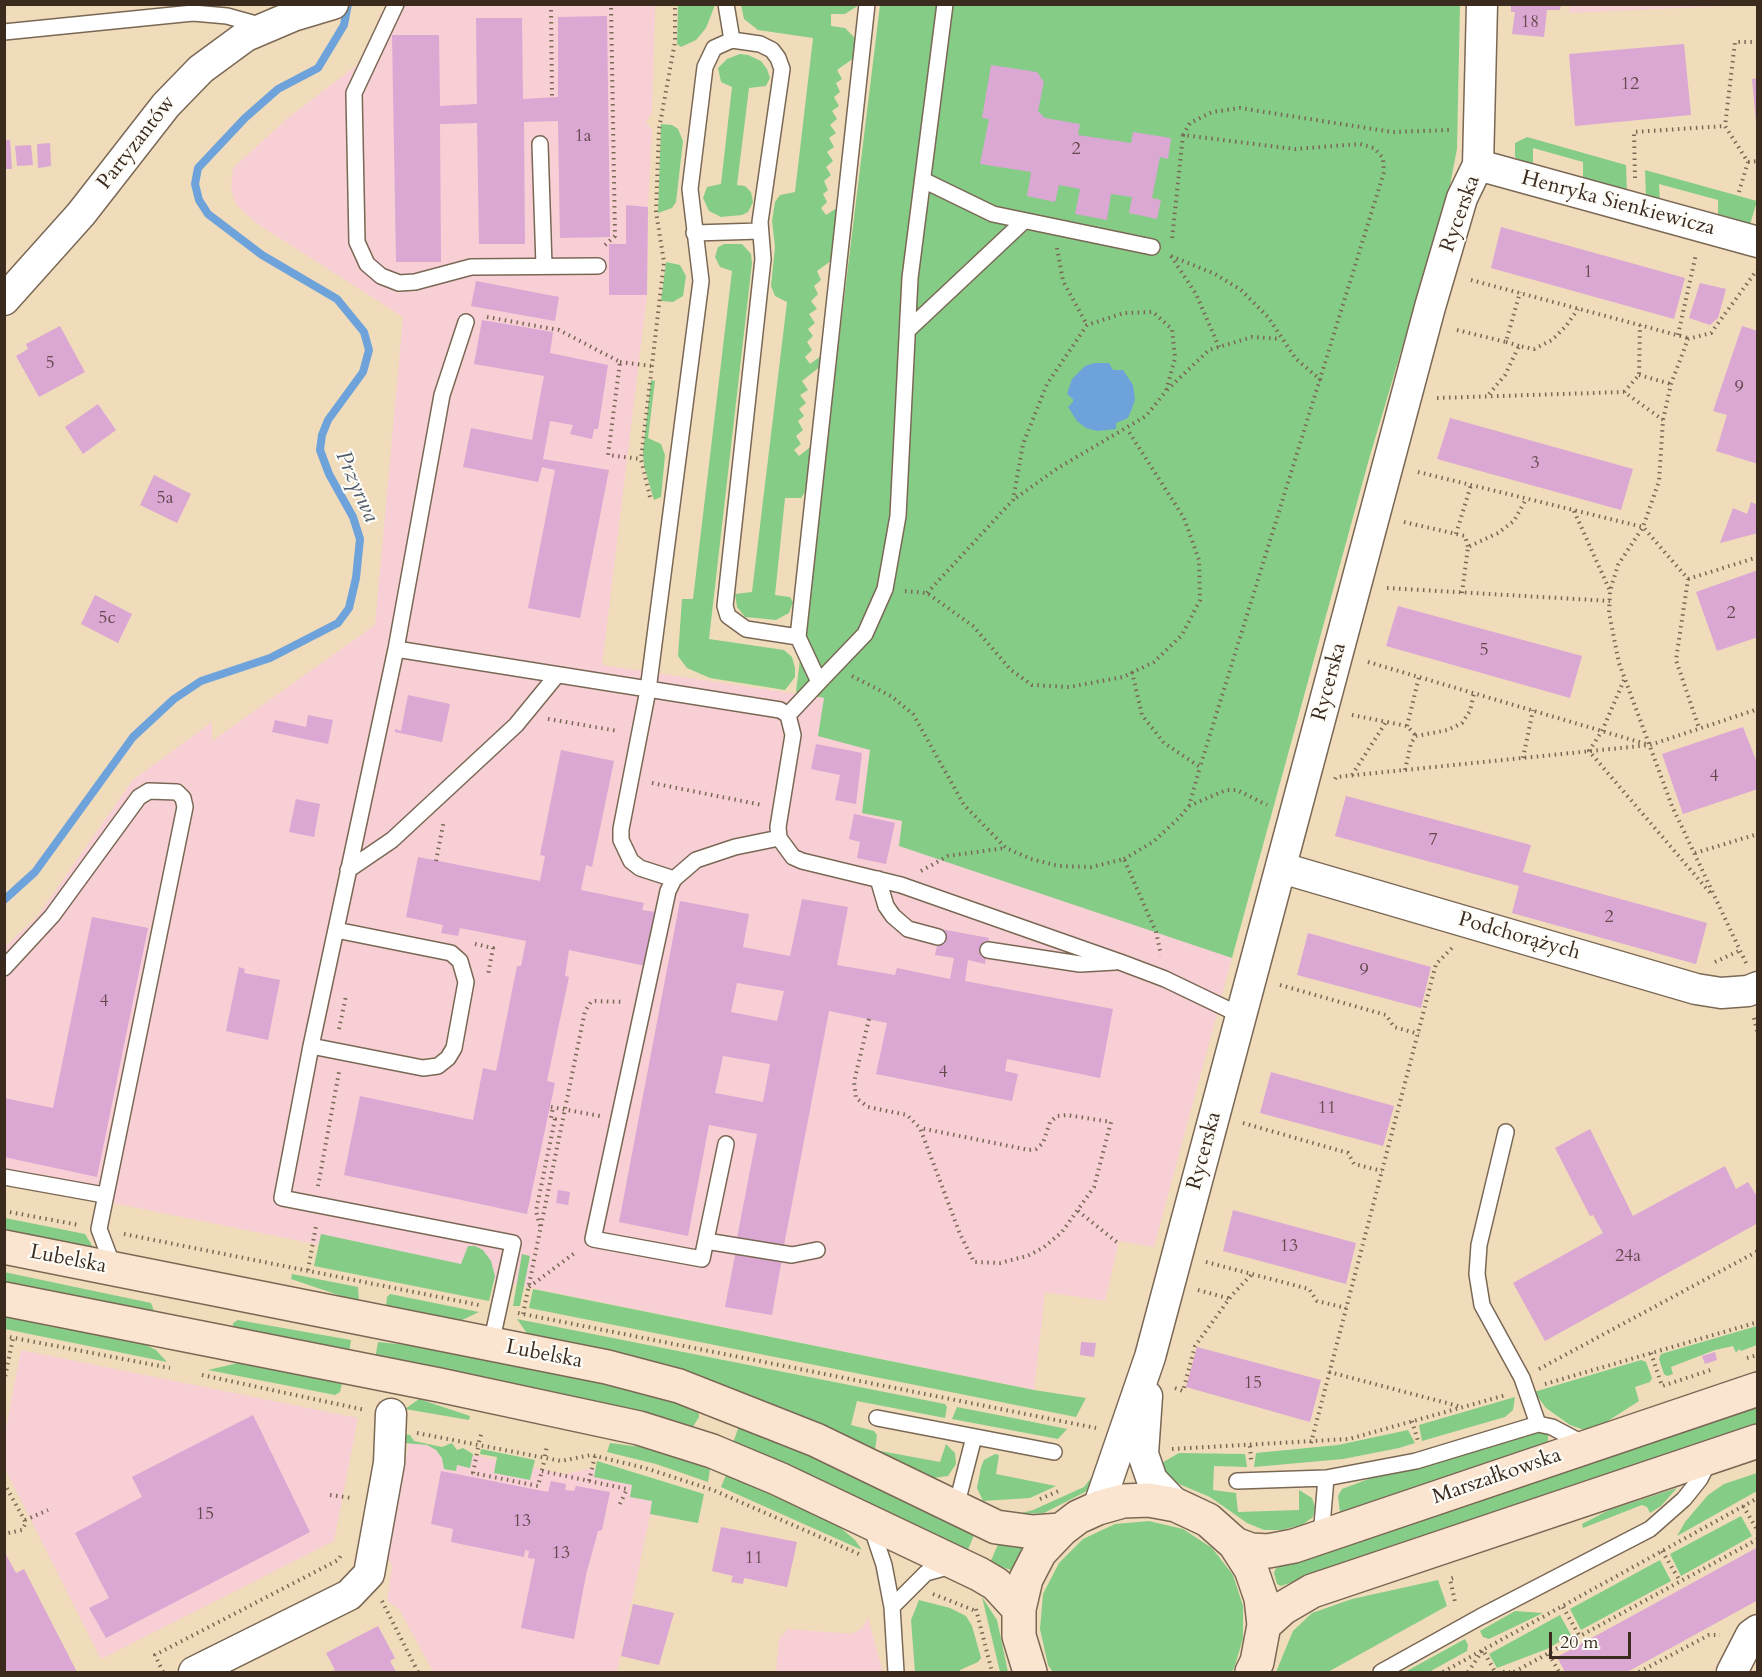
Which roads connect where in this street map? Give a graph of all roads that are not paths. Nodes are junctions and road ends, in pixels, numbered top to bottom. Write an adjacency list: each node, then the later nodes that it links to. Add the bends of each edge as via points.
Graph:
1 (333, 4): 7 (street, Partyzantów, via 293,16)
2 (396, 4): 18 (lane, via 354,93 357,242 367,264 381,276 399,283 471,267)
3 (726, 4): 9 (lane)
4 (867, 4): 23 (lane)
5 (945, 4): 12 (lane)
6 (1482, 4): 11 (street, Rycerska)
7 (263, 16): 8 (lane, via 193,13); 20 (street, Partyzantów, via 182,88 81,214)
8 (4, 32)
9 (732, 40): 14 (lane, via 772,50 782,69); 15 (lane, via 714,48 705,67 690,189)
10 (540, 144): 18 (lane)
11 (1478, 165): 16 (street, Henryka Sienkiewicza); 30 (street, Rycerska, via 1462,198 1430,307)
12 (923, 180): 13 (lane, via 993,214); 22 (lane, via 910,278)
13 (1024, 221): 17 (lane); 22 (lane)
14 (760, 231): 15 (lane); 23 (lane, via 763,259 725,606 728,616 746,629)
15 (694, 233): 27 (lane, via 701,281)
16 (1758, 242)
17 (1152, 247)
18 (544, 266): 19 (lane)
19 (598, 266)
20 (4, 300)
21 (466, 322): 24 (lane, via 442,395)
22 (909, 329): 26 (lane, via 898,516 885,589 865,634)
23 (798, 637): 26 (lane)
24 (396, 649): 25 (lane); 31 (lane)
25 (557, 675): 27 (lane); 31 (lane, via 516,725 392,840)
26 (819, 682): 28 (lane)
27 (648, 690): 28 (lane, via 769,707); 32 (lane, via 621,829 625,852 631,861)
28 (788, 715): 29 (lane, via 793,735 780,808)
29 (779, 838): 32 (lane, via 713,853 690,864); 33 (lane, via 785,849 802,861)
30 (1282, 868): 39 (street, Podchorążych, via 1696,989 1721,993); 40 (street, Rycerska)
31 (348, 870): 34 (lane)
32 (674, 879): 46 (lane, via 664,902 593,1239 702,1259)
33 (879, 879): 35 (lane, via 886,906 893,916 908,929); 37 (lane)
34 (336, 930): 41 (lane); 41 (lane, via 451,952 460,961 466,982 454,1048 438,1066 423,1068)
35 (938, 937)
36 (988, 950): 37 (lane, via 1080,964)
37 (1120, 962): 40 (lane)
38 (4, 968): 45 (lane, via 51,916 139,797 148,791 177,792 183,798 185,807)
39 (1753, 990)
40 (1242, 1016): 54 (street, Rycerska)
41 (311, 1046): 53 (lane, via 282,1198 513,1243)
42 (1506, 1132): 60 (lane, via 1479,1245 1477,1274 1482,1305 1524,1384)
43 (726, 1144): 46 (lane)
44 (4, 1177): 45 (lane)
45 (104, 1195): 49 (lane, via 99,1229)
46 (706, 1241): 48 (lane, via 792,1255)
47 (4, 1247): 49 (main road, Lubelska)
48 (817, 1250)
49 (114, 1269): 50 (main road, Lubelska)
50 (199, 1286): 52 (main road); 53 (main road, Lubelska)
51 (4, 1299): 52 (main road)
52 (190, 1336): 55 (main road)
53 (491, 1344): 57 (main road, Lubelska, via 607,1367 679,1386)
54 (1150, 1357): 69 (street, Rycerska, via 1143,1454 1152,1480); 71 (street, Rycerska)
55 (398, 1377): 59 (lane); 64 (main road, via 639,1428)
56 (1758, 1389): 63 (main road, Marszałkowska)
57 (729, 1405): 64 (main road); 70 (main road, Lubelska, via 816,1440)
58 (877, 1418): 61 (lane)
59 (383, 1420): 81 (street, via 389,1463 369,1574 364,1581 349,1595)
60 (1538, 1424): 63 (lane); 67 (lane, via 1416,1461)
61 (974, 1437): 65 (lane); 70 (lane)
62 (1758, 1441): 66 (main road)
63 (1589, 1446): 74 (main road, Marszałkowska)
64 (712, 1451): 72 (main road)
65 (1054, 1452)
66 (1711, 1457): 79 (main road, via 1312,1592 1283,1608); 85 (lane, via 1684,1499 1650,1529)
67 (1326, 1478): 68 (lane); 74 (lane)
68 (1237, 1481)
69 (1176, 1505): 71 (main road, via 1141,1500); 75 (main road, via 1208,1520)
70 (956, 1508): 73 (main road, Lubelska, via 996,1527 1033,1532)
71 (1098, 1508): 73 (main road)
72 (870, 1523): 76 (main road); 77 (lane)
73 (1061, 1530): 78 (main road, via 1040,1552 1026,1579)
74 (1321, 1537): 75 (main road, Marszałkowska, via 1268,1551)
75 (1235, 1544): 79 (main road, via 1251,1569 1261,1598)
76 (957, 1564): 77 (lane, via 926,1573); 78 (main road, via 996,1584)
77 (892, 1607): 82 (lane)
78 (1019, 1609): 83 (main road, via 1019,1636)
79 (1264, 1625): 84 (main road)
80 (1754, 1632): 86 (street)
81 (194, 1672)
82 (896, 1672)
83 (1030, 1672)
84 (1252, 1672)
85 (1381, 1672)
86 (1732, 1672)

